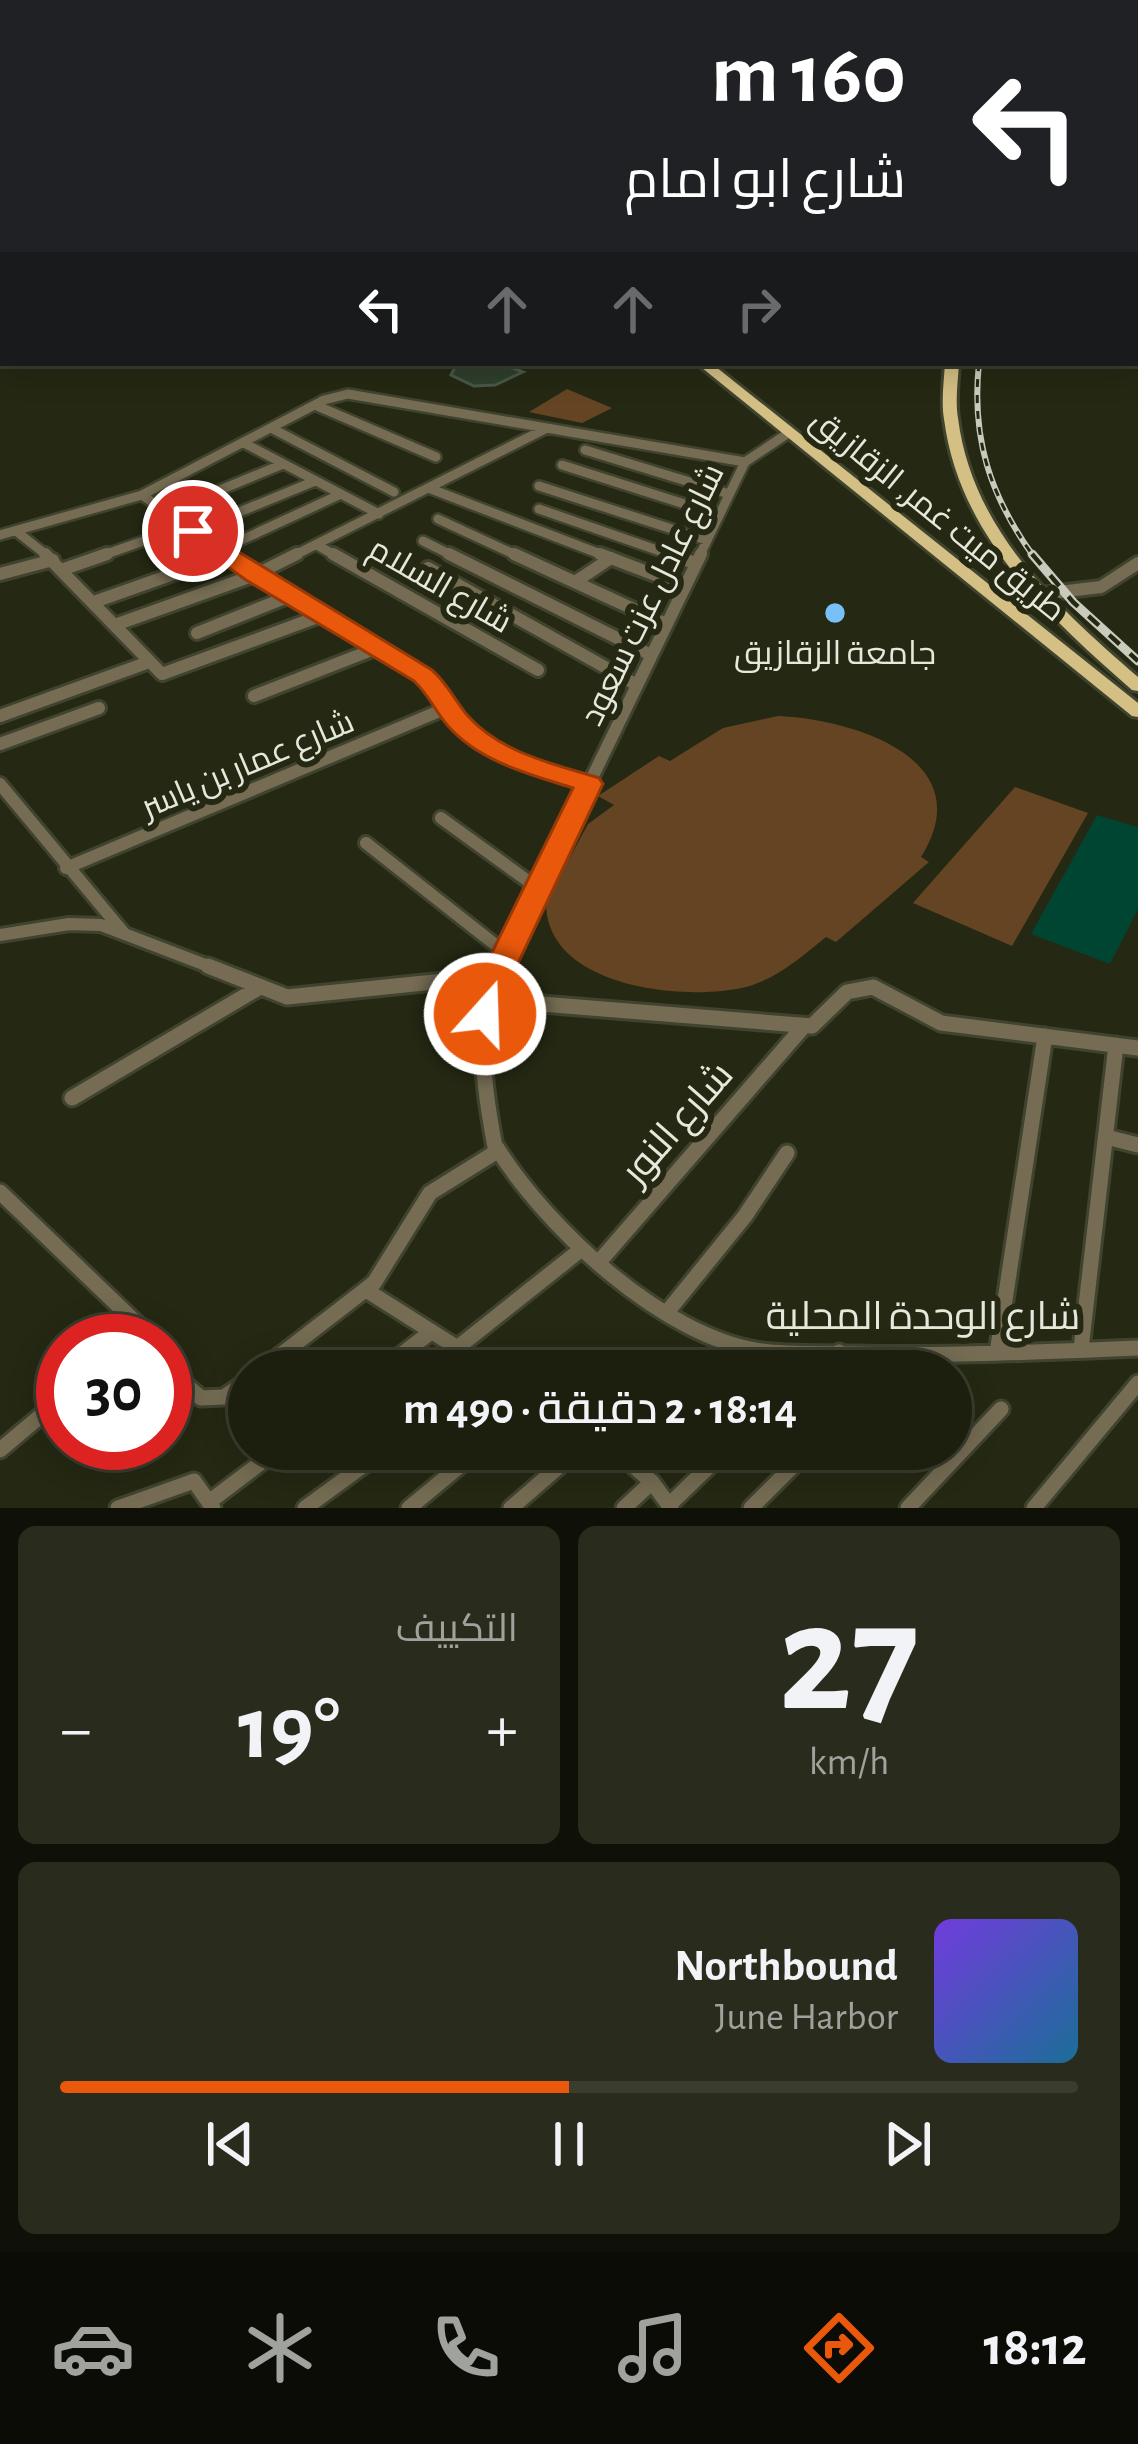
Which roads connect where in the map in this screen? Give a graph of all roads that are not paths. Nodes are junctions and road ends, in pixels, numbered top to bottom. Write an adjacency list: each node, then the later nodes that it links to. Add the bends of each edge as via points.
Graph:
1 (707, 366): 6 (highway, طريق ميت غمر, الزقازيق)
2 (952, 366): 34 (highway, طريق ميت غمر, الزقازيق, via 956,464)
3 (315, 405): 4 (street, via 355,394); 5 (street); 10 (street)
4 (548, 428): 11 (street); 16 (street)
5 (273, 430): 7 (street); 8 (street)
6 (790, 432): 11 (street, شارع عادل عزت سعود); 44 (highway, طريق ميت غمر, الزقازيق)
7 (246, 445): 12 (street); 20 (street)
8 (308, 448): 12 (street); 17 (street)
9 (586, 450): 19 (street)
10 (436, 457)
11 (745, 461): 19 (street, شارع عادل عزت سعود)
12 (280, 462): 14 (street); 22 (street)
13 (562, 465): 24 (street)
14 (315, 481): 18 (street); 26 (street)
15 (538, 486): 29 (street)
16 (431, 489): 23 (street); 33 (street)
17 (394, 493)
18 (341, 494): 23 (street); 32 (street)
19 (729, 494): 24 (street, شارع عادل عزت سعود)
20 (142, 495): 22 (street); 27 (street)
21 (539, 509): 37 (street)
22 (167, 512): 26 (street)
23 (379, 514): 31 (street)
24 (719, 514): 29 (street, شارع عادل عزت سعود)
25 (439, 519): 42 (street)
26 (190, 528): 32 (street); 39 (street)
27 (16, 531): 28 (street); 35 (street)
28 (0, 535)
29 (706, 540): 37 (street, شارع عادل عزت سعود)
30 (422, 541): 55 (street)
31 (317, 545): 41 (street); 57 (street, شارع السلام)
32 (224, 552): 41 (street); 47 (street)
33 (611, 558): 42 (street); 43 (street)
34 (1009, 559): 44 (highway, via 1020,594); 45 (highway, طريق ميت غمر, الزقازيق)
35 (52, 560): 39 (street); 40 (street)
36 (1138, 562): 45 (street, via 1101,586)
37 (695, 563): 43 (street, شارع عادل عزت سعود)
38 (428, 568): 58 (street)
39 (64, 569): 47 (street)
40 (0, 574)
41 (255, 574): 46 (street); 50 (street)
42 (575, 582): 49 (street)
43 (684, 586): 49 (street, شارع عادل عزت سعود)
44 (981, 590): 53 (highway, طريق ميت غمر, الزقازيق)
45 (1042, 594): 51 (highway, طريق ميت غمر, الزقازيق)
46 (290, 596): 48 (street); 52 (street)
47 (94, 602): 50 (street)
48 (323, 615): 54 (street); 56 (street, via 169,675)
49 (666, 624): 55 (street, شارع عادل عزت سعود)
50 (115, 625): 56 (street)
51 (1073, 627): 53 (highway, via 1056,628); 59 (highway, طريق ميت غمر, الزقازيق)
52 (197, 633)
53 (1049, 642): 63 (highway, طريق ميت غمر, الزقازيق)
54 (377, 648): 60 (street); 61 (street, via 432,683)
55 (651, 655): 58 (street, شارع عادل عزت سعود)
56 (149, 662): 64 (street)
57 (538, 670)
58 (637, 685): 67 (street, شارع عادل عزت سعود)
59 (1138, 686)
60 (254, 696)
61 (448, 707): 67 (street, via 501,753); 70 (street, شارع عمار بن ياسر)
62 (99, 708): 65 (street)
63 (1138, 712)
64 (0, 716)
65 (0, 744)
66 (0, 784): 70 (street)
67 (589, 784): 71 (street, شارع عادل عزت سعود)
68 (440, 818): 71 (street)
69 (366, 843): 74 (street)
70 (66, 868): 72 (street)
71 (538, 889): 74 (street, شارع عادل عزت سعود)
72 (123, 932): 73 (street, via 80,924); 75 (street)
73 (0, 934)
74 (507, 954): 76 (street, شارع عادل عزت سعود)
75 (260, 987): 76 (street, via 304,998 444,981); 81 (street)
76 (488, 993): 77 (street); 84 (street, شارع الوحدة المحلية, via 482,1080)
77 (804, 1026): 78 (street, شارع النور, via 822,1022 847,992 873,988 941,1022); 88 (street, شارع النور)
78 (1045, 1036): 79 (street, شارع النور); 100 (street)
79 (1116, 1045): 80 (street, شارع النور); 82 (street)
80 (1138, 1048)
81 (72, 1098)
82 (1106, 1137): 83 (street); 94 (street)
83 (1138, 1145)
84 (497, 1148): 87 (street, شارع الوحدة المحلية, via 532,1204); 89 (street, via 430,1193)
85 (787, 1153): 90 (street)
86 (0, 1192): 91 (street)
87 (579, 1251): 88 (street, شارع الوحدة المحلية); 93 (street)
88 (598, 1262): 90 (street, شارع الوحدة المحلية)
89 (366, 1290): 92 (street); 96 (street)
90 (668, 1311): 99 (street, شارع الوحدة المحلية)
91 (127, 1314)
92 (431, 1332): 93 (street); 97 (street)
93 (458, 1348): 98 (street)
94 (1081, 1348): 95 (street, شارع الوحدة المحلية); 100 (street, شارع الوحدة المحلية)
95 (1138, 1348)
96 (287, 1350)
97 (407, 1350)
98 (461, 1350)
99 (752, 1350)
100 (997, 1353): 101 (street, شارع الوحدة المحلية)
101 (972, 1354)
102 (1138, 1383): 125 (street)
103 (192, 1390): 104 (street, via 201,1398)
104 (228, 1394)
105 (1001, 1408): 124 (street)
106 (36, 1420): 107 (street)
107 (0, 1450)
108 (254, 1470): 116 (street)
109 (357, 1470): 119 (street)
110 (455, 1470): 120 (street)
111 (555, 1470): 121 (street)
112 (638, 1470): 115 (street)
113 (706, 1470): 117 (street)
114 (789, 1470): 123 (street)
115 (652, 1482): 117 (street); 122 (street)
116 (211, 1505): 118 (street, via 194,1481)
117 (670, 1507)
118 (118, 1508)
119 (305, 1508)
120 (409, 1508)
121 (511, 1508)
122 (624, 1508)
123 (752, 1508)
124 (908, 1508)
125 (1034, 1508)

